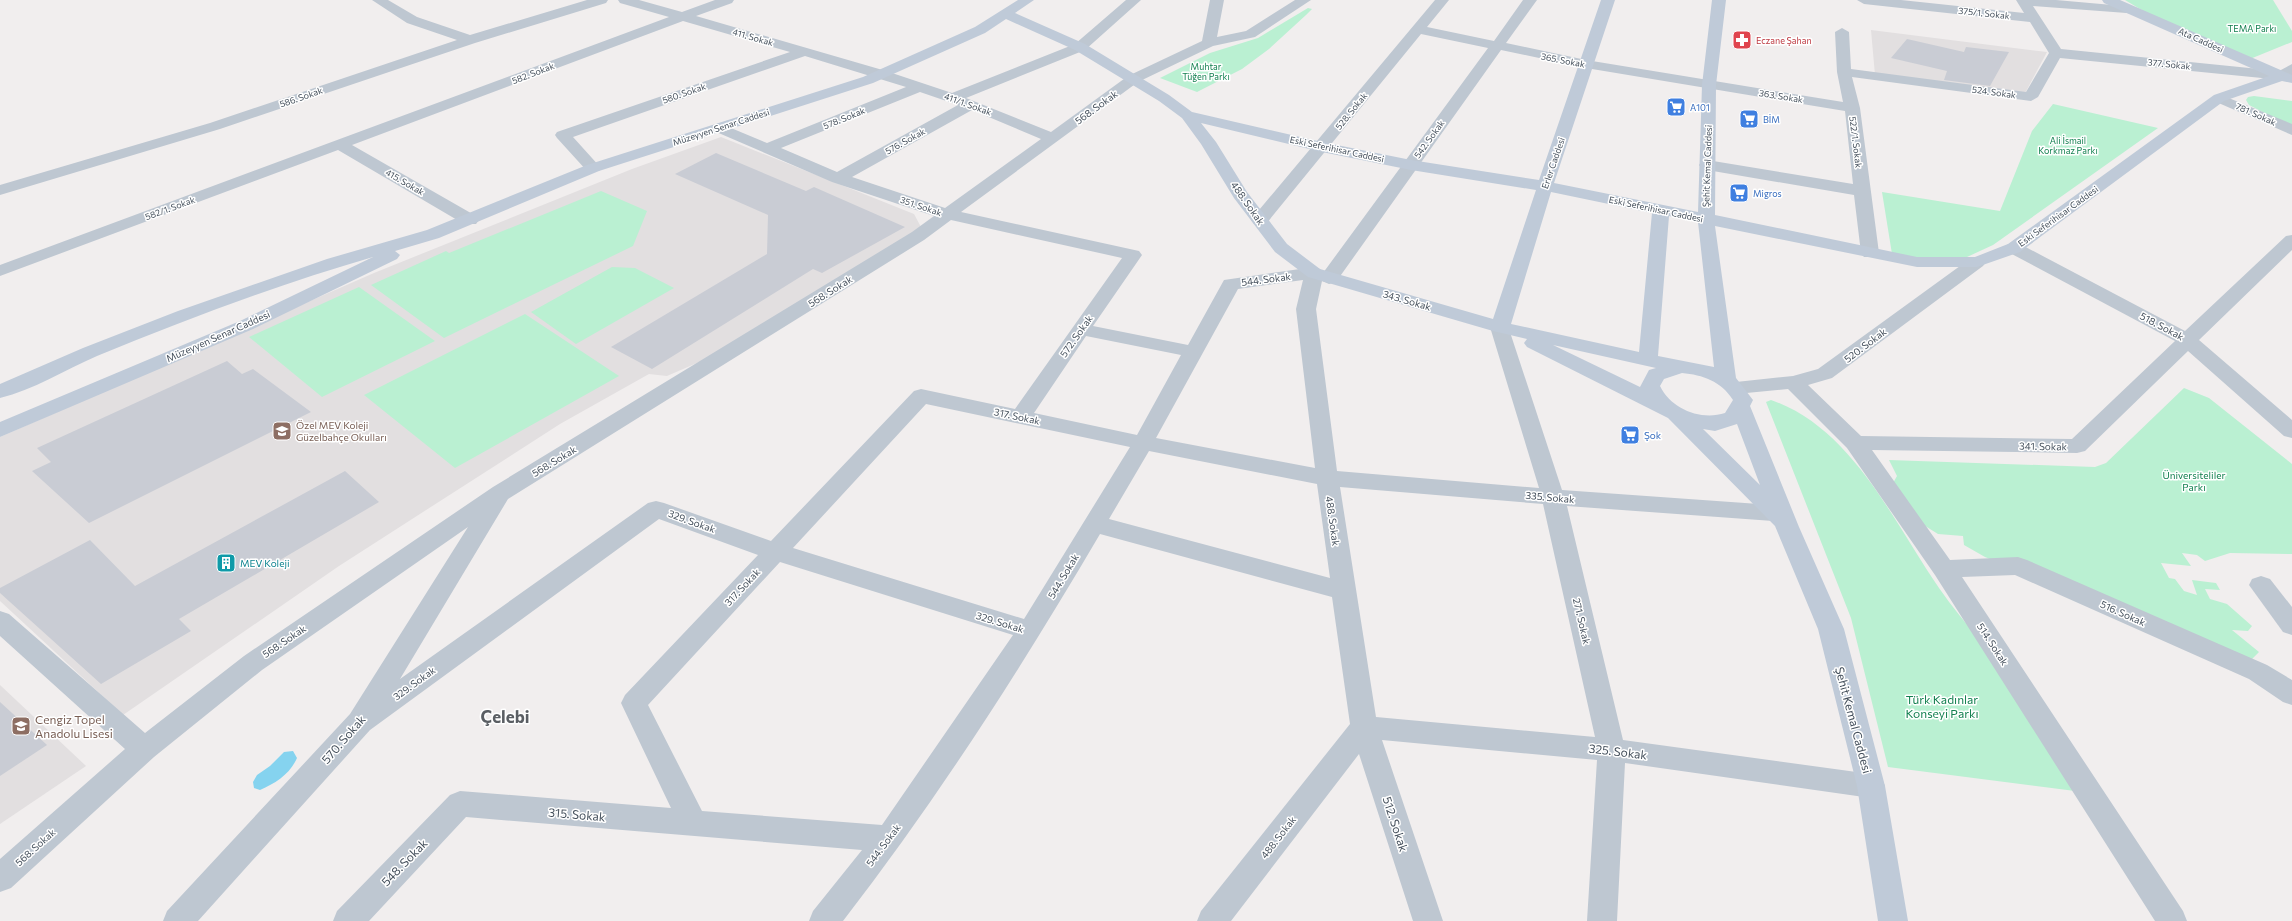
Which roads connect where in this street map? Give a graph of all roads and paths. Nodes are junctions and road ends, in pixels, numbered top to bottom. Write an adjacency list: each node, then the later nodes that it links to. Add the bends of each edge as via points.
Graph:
1 (379, 0): 22 (street, via 412,20)
2 (601, 0): 22 (street, 586. Sokak)
3 (625, 0): 18 (street, 411. Sokak)
4 (727, 0): 18 (street, 582. Sokak)
5 (1027, 0): 16 (main road, Müzeyyen Senar Caddesi)
6 (1134, 0): 24 (street)
7 (1217, 0): 23 (street)
8 (1301, 0): 23 (street, 568. Sokak, via 1250,34)
9 (1442, 0): 20 (street, 528. Sokak)
10 (1530, 0): 25 (street, 542. Sokak)
11 (1608, 0): 28 (main road, Erler Caddesi)
12 (1719, 0): 33 (main road, Şehit Kemal Caddesi)
13 (1864, 0): 19 (street, 375/1. Sokak)
14 (2023, 0): 17 (street); 19 (street)
15 (2109, 0): 17 (main road, Ata Caddesi)
16 (1003, 7): 24 (main road, Eski Seferihisar Caddesi); 30 (main road, Müzeyyen Senar Caddesi, via 980,30)
17 (2135, 11): 31 (main road, Ata Caddesi)
18 (682, 17): 26 (street, 411. Sokak); 43 (street, 582. Sokak)
19 (2033, 18): 27 (street)
20 (1418, 29): 25 (street, 365. Sokak); 44 (street, 528. Sokak)
21 (1842, 32): 29 (street, 522/1. Sokak)
22 (470, 40): 51 (street, 586. Sokak, via 215,126)
23 (1209, 43): 32 (street, 568. Sokak)
24 (1080, 47): 32 (main road, Eski Seferihisar Caddesi); 35 (street)
25 (1496, 47): 28 (street, 365. Sokak); 46 (street, 542. Sokak)
26 (804, 52): 30 (street, 411. Sokak); 48 (street, 580. Sokak, via 564,134)
27 (2056, 53): 29 (street, 524. Sokak, via 2031,98); 31 (street, 377. Sokak)
28 (1586, 64): 33 (street, 365. Sokak); 50 (main road, Erler Caddesi)
29 (1844, 72): 38 (street, 522/1. Sokak)
30 (881, 74): 34 (street, 411/1. Sokak); 40 (main road, Müzeyyen Senar Caddesi)
31 (2289, 74): 36 (main road, Eski Seferihisar Caddesi)
32 (1133, 79): 39 (main road, Eski Seferihisar Caddesi); 42 (street, 568. Sokak)
33 (1709, 85): 38 (street, 363. Sokak); 47 (main road, Şehit Kemal Caddesi)
34 (920, 87): 35 (street, 411/1. Sokak); 45 (street, 578. Sokak)
35 (952, 98): 37 (street, 411/1. Sokak)
36 (2219, 98): 41 (street, 781. Sokak); 60 (main road, Eski Seferihisar Caddesi)
37 (971, 104): 42 (street, 411/1. Sokak); 49 (street, 576. Sokak)
38 (1852, 108): 52 (street, 522/1. Sokak)
39 (1187, 115): 44 (main road, Eski Seferihisar Caddesi); 56 (main road, 488. Sokak)
40 (719, 128): 45 (street, 351. Sokak); 48 (main road, Müzeyyen Senar Caddesi)
41 (2292, 130)
42 (1053, 138): 54 (street, 568. Sokak)
43 (340, 145): 55 (street, 415. Sokak); 64 (street, 582/1. Sokak)
44 (1322, 147): 46 (main road, Eski Seferihisar Caddesi); 56 (street, 528. Sokak)
45 (768, 148): 49 (street, 351. Sokak)
46 (1411, 164): 50 (main road, Eski Seferihisar Caddesi); 65 (street, 542. Sokak)
47 (1707, 165): 52 (street); 57 (main road, Şehit Kemal Caddesi)
48 (593, 168): 55 (main road, Müzeyyen Senar Caddesi)
49 (838, 178): 54 (street, 351. Sokak)
50 (1545, 186): 53 (main road, Eski Seferihisar Caddesi); 66 (main road, Erler Caddesi)
51 (0, 190)
52 (1863, 191): 61 (street, 522/1. Sokak)
53 (1661, 210): 57 (main road, Eski Seferihisar Caddesi); 70 (main road)
54 (945, 214): 62 (street, 351. Sokak); 83 (street, 568. Sokak, via 912,240)
55 (470, 220): 58 (main road, Müzeyyen Senar Caddesi)
56 (1260, 220): 65 (main road, 488. Sokak, via 1281,248)
57 (1706, 220): 61 (main road, Eski Seferihisar Caddesi); 73 (main road, Şehit Kemal Caddesi)
58 (433, 234): 74 (main road, Müzeyyen Senar Caddesi, via 334,263 185,315 90,352); 79 (main road, Müzeyyen Senar Caddesi, via 350,277)
59 (2292, 240): 68 (street, 341. Sokak)
60 (2014, 248): 63 (main road, Eski Seferihisar Caddesi); 68 (street, 518. Sokak)
61 (1870, 252): 63 (main road, Eski Seferihisar Caddesi, via 1918,262)
62 (1133, 255): 67 (street, 572. Sokak)
63 (1977, 262): 72 (street, 520. Sokak, via 1825,374)
64 (0, 271)
65 (1322, 276): 66 (main road, 343. Sokak); 69 (street, 544. Sokak, via 1231,284); 82 (street, 488. Sokak, via 1306,309)
66 (1500, 327): 70 (main road); 76 (main road); 84 (street, 271. Sokak)
67 (1081, 328): 69 (street); 77 (street, 572. Sokak)
68 (2189, 341): 78 (street, 518. Sokak); 80 (street, 341. Sokak, via 2077,446)
69 (1194, 352): 81 (street, 544. Sokak)
70 (1648, 359): 71 (main road)
71 (1681, 366): 73 (main road, via 1696,368); 76 (main road, via 1667,368 1651,380 1650,389 1654,398)
72 (1793, 382): 73 (street, 520. Sokak); 80 (street, 514. Sokak)
73 (1731, 383): 75 (main road, Şehit Kemal Caddesi, via 1744,400)
74 (0, 392)
75 (1742, 410): 76 (main road, via 1732,419 1705,423); 85 (main road, Şehit Kemal Caddesi)
76 (1669, 411): 85 (main road)
77 (1020, 417): 81 (street, 317. Sokak); 87 (street, 317. Sokak, via 921,396)
78 (2287, 423)
79 (0, 430)
80 (1855, 443): 88 (street, 514. Sokak)
81 (1144, 444): 82 (street, 317. Sokak); 86 (street, 544. Sokak)
82 (1327, 478): 84 (street, 335. Sokak); 90 (street, 488. Sokak)
83 (500, 493): 95 (street, 570. Sokak); 97 (street, 568. Sokak, via 253,663)
84 (1553, 497): 85 (street, 335. Sokak); 98 (street, 271. Sokak)
85 (1780, 520): 99 (main road, Şehit Kemal Caddesi, via 1831,629)
86 (1095, 524): 90 (street); 93 (street, 544. Sokak)
87 (776, 552): 93 (street, 329. Sokak); 95 (street, 329. Sokak, via 656,509); 101 (street, 317. Sokak, via 634,703)
88 (1944, 569): 94 (street, 516. Sokak, via 2018,566 2258,672); 111 (street, 514. Sokak)
89 (2261, 585): 92 (street)
90 (1344, 591): 96 (street, 488. Sokak)
91 (0, 621): 97 (street)
92 (2292, 624)
93 (1030, 631): 102 (street, 544. Sokak)
94 (2292, 694)
95 (360, 722): 104 (street, 570. Sokak)
96 (1364, 727): 98 (street, 325. Sokak); 107 (street, 488. Sokak); 108 (street, 512. Sokak)
97 (144, 749): 103 (street, 568. Sokak)
98 (1612, 750): 99 (street, 325. Sokak); 109 (street, 271. Sokak)
99 (1872, 786): 110 (main road, Şehit Kemal Caddesi)
100 (460, 804): 101 (street, 315. Sokak); 105 (street, 548. Sokak)
101 (693, 824): 102 (street)
102 (889, 838): 106 (street, 544. Sokak)
103 (0, 878)
104 (178, 921)
105 (348, 921)
106 (824, 921)
107 (1212, 921)
108 (1428, 921)
109 (1602, 921)
110 (1893, 921)
111 (2172, 921)

